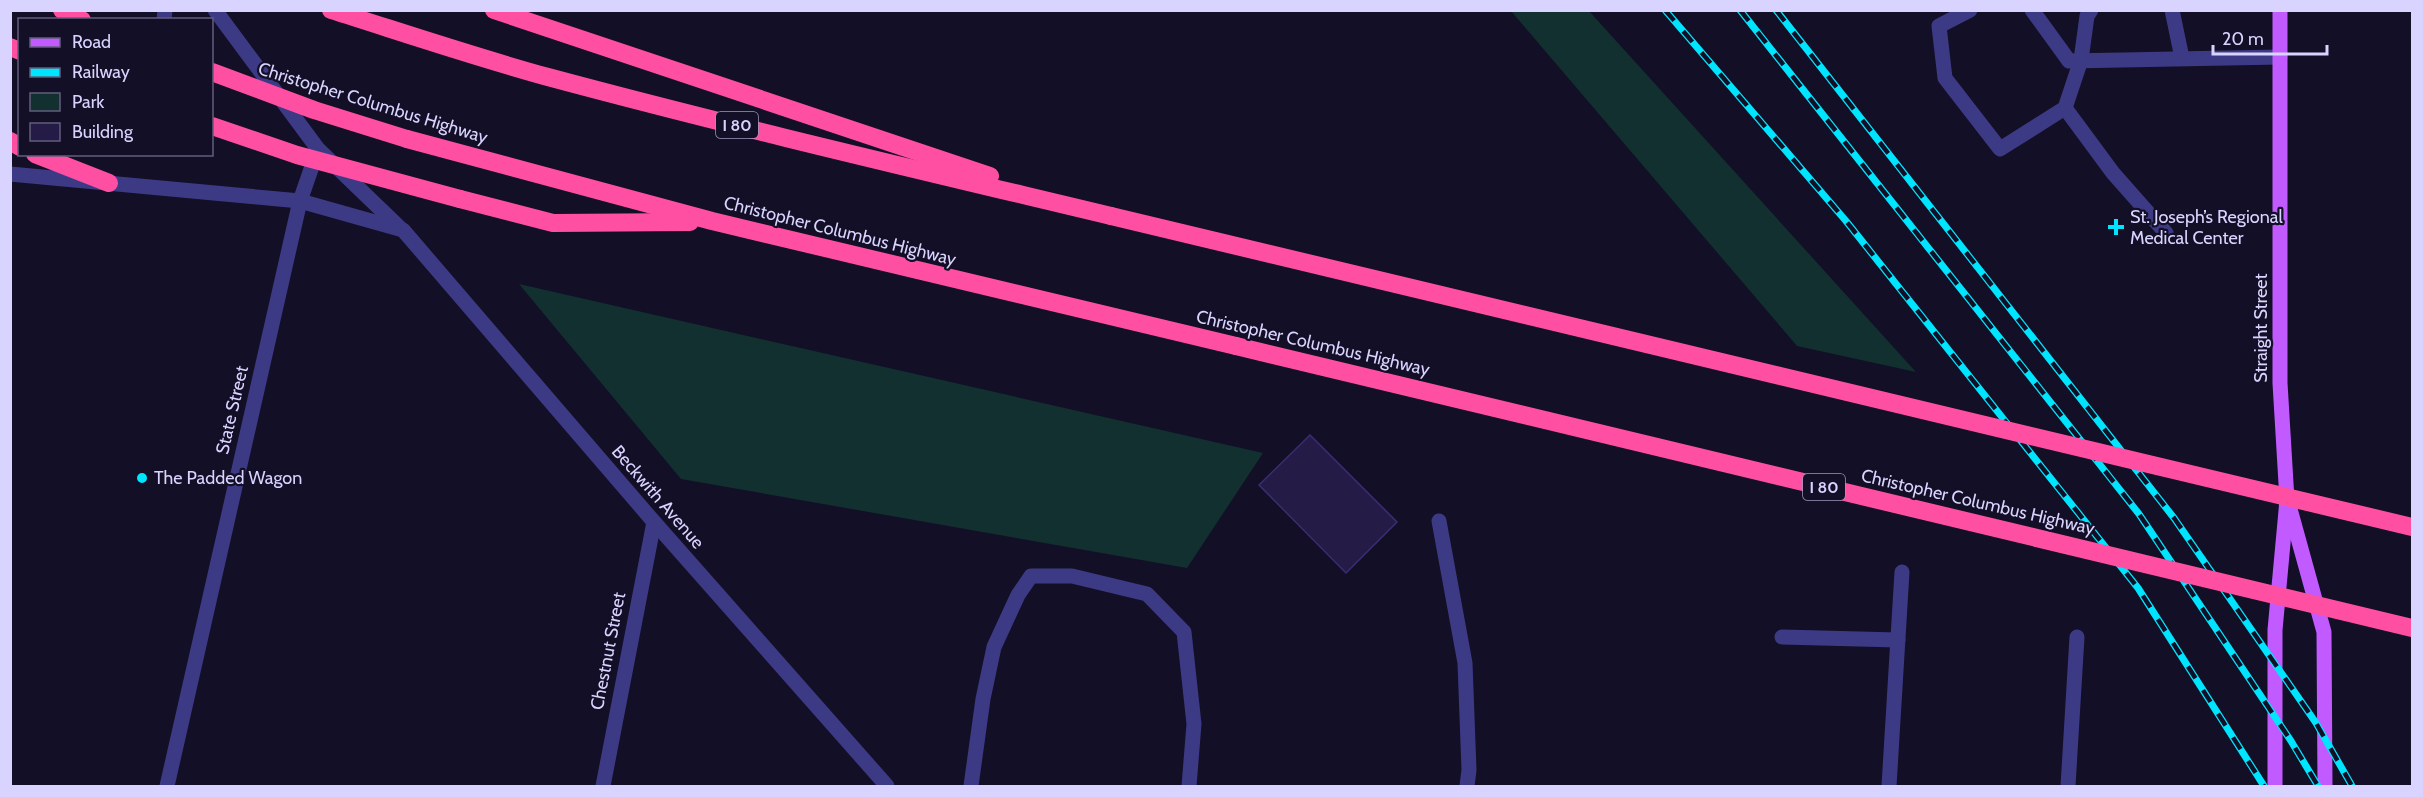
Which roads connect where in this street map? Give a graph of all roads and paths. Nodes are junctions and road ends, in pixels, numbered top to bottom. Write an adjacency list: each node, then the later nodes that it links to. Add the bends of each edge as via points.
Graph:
1 (62, 10): 10 (highway)
2 (215, 10): 17 (street, Beckwith Avenue)
3 (331, 10): 22 (highway, I 80, via 558,80)
4 (494, 10): 22 (highway)
5 (1970, 10): 15 (street, via 1940,26 1945,78 2000,149)
6 (2032, 10): 13 (street, via 2069,61)
7 (2091, 10): 13 (street)
8 (2172, 10): 12 (street)
9 (2280, 10): 11 (main road, Straight Street)
10 (78, 18)
11 (2280, 57): 12 (street); 26 (main road, Straight Street, via 2280,383)
12 (2182, 58): 13 (street)
13 (2081, 60): 15 (street)
14 (213, 72): 23 (highway, Christopher Columbus Highway / I 80, bridge, via 407,139)
15 (2065, 108): 25 (street, via 2113,173)
16 (213, 126): 23 (highway, bridge, via 297,155 553,223)
17 (318, 149): 21 (street, State Street); 24 (street, Beckwith Avenue)
18 (42, 156): 20 (highway)
19 (10, 174): 20 (street)
20 (110, 183): 21 (street)
21 (300, 201): 24 (street); 35 (street, State Street)
22 (1111, 216): 29 (highway, I 80, bridge)
23 (712, 221): 31 (highway, Christopher Columbus Highway / I 80, bridge)
24 (403, 230): 28 (street, Beckwith Avenue)
25 (2166, 233)
26 (2287, 500): 43 (main road, Straight Street, via 2275,630); 44 (main road, Straight Street, via 2324,632)
27 (1439, 520): 40 (street, via 1465,663)
28 (654, 522): 36 (street, Chestnut Street); 37 (street, Beckwith Avenue)
29 (2412, 527)
30 (1902, 572): 34 (street)
31 (2412, 628)
32 (1782, 637): 34 (street)
33 (2077, 637): 42 (street)
34 (1898, 640): 41 (street)
35 (167, 786)
36 (603, 786)
37 (886, 786)
38 (971, 786): 39 (street, via 994,647 1031,576 1072,576 1147,594 1184,632 1194,724)
39 (1189, 786)
40 (1467, 786)
41 (1888, 786)
42 (2068, 786)
43 (2275, 786)
44 (2325, 786)

